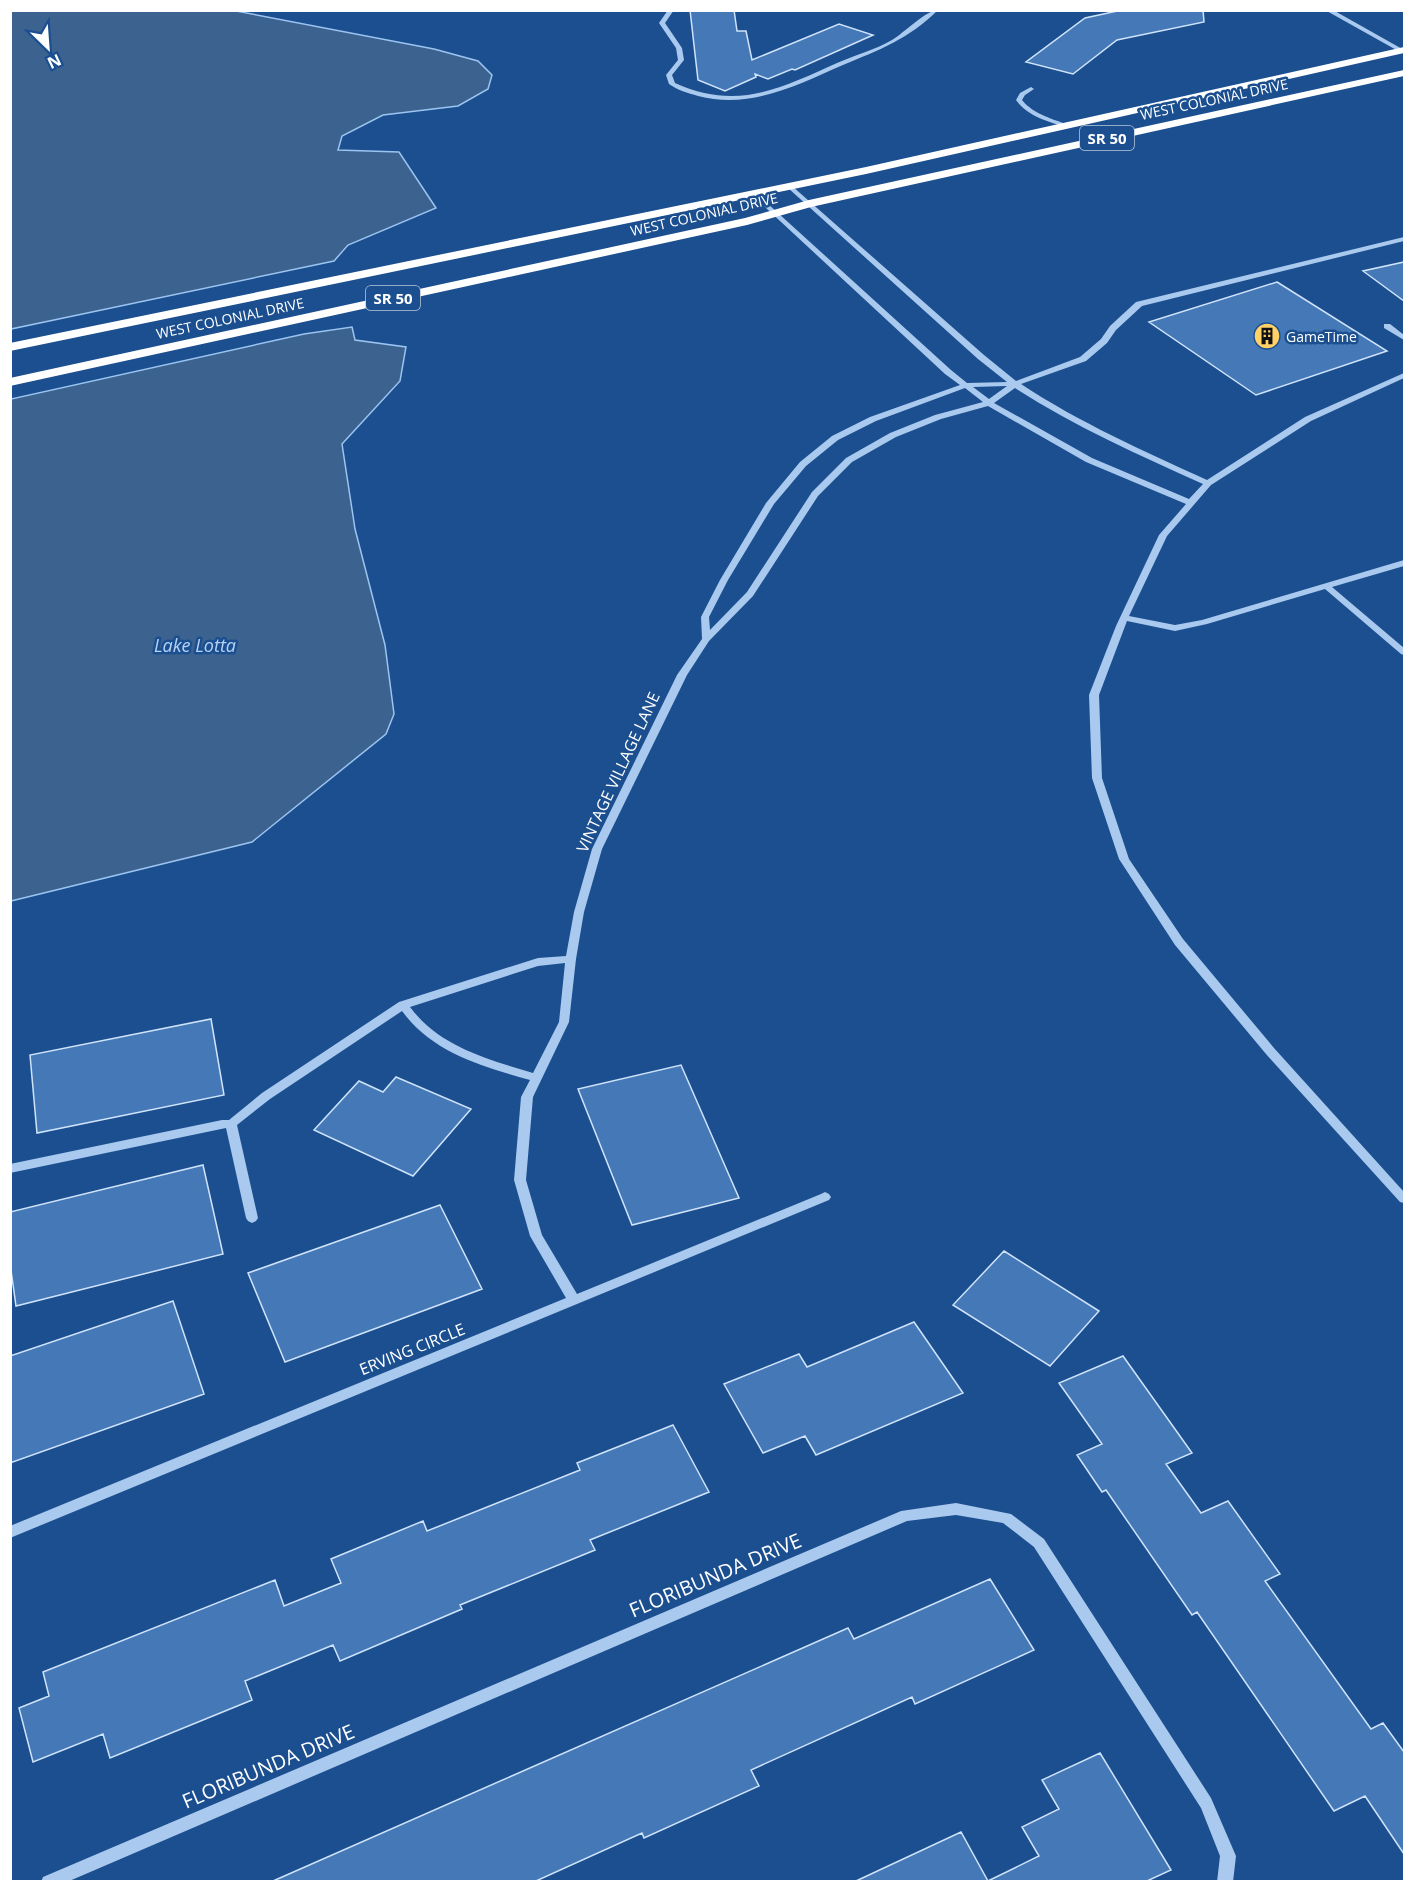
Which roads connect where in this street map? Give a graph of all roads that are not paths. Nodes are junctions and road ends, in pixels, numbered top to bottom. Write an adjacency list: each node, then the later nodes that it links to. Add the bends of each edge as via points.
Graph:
1 (671, 10): 2 (street, via 662,23 679,48 681,60 669,75 672,84 695,95 731,99 802,81 892,42)
2 (935, 10)
3 (1328, 10): 4 (street)
4 (1403, 51): 7 (highway, WEST COLONIAL DRIVE / SR 50)
5 (1404, 73): 10 (highway, WEST COLONIAL DRIVE / SR 50)
6 (1031, 88): 7 (street, via 1019,100 1022,106)
7 (1069, 127): 8 (highway, WEST COLONIAL DRIVE / SR 50)
8 (790, 187): 9 (highway, WEST COLONIAL DRIVE / SR 50); 10 (street)
9 (754, 194): 11 (street); 15 (highway, WEST COLONIAL DRIVE / SR 50)
10 (809, 204): 11 (highway, WEST COLONIAL DRIVE / SR 50); 18 (street)
11 (775, 213): 17 (highway, WEST COLONIAL DRIVE / SR 50); 19 (street)
12 (1404, 239): 18 (street, via 1138,304 1083,359)
13 (1387, 326): 14 (street)
14 (1404, 338)
15 (10, 347)
16 (1404, 375): 21 (street, via 1308,419)
17 (10, 382)
18 (1015, 384): 19 (street, VINTAGE VILLAGE LANE); 20 (street, VINTAGE VILLAGE LANE); 21 (street, via 1126,446)
19 (966, 386): 20 (street); 26 (street, VINTAGE VILLAGE LANE, via 873,419 836,438 803,464 770,503 724,580 705,617)
20 (989, 403): 22 (street, via 1089,460); 26 (street, VINTAGE VILLAGE LANE, via 929,420 849,460 815,494 750,594)
21 (1208, 483): 22 (street)
22 (1191, 503): 25 (street, via 1163,535)
23 (1404, 563): 24 (street)
24 (1326, 586): 25 (street, via 1175,628); 27 (street)
25 (1124, 618): 34 (street, via 1094,695 1097,778 1124,859 1179,942 1270,1051)
26 (706, 639): 28 (street, VINTAGE VILLAGE LANE, via 682,675 597,849)
27 (1404, 652)
28 (570, 959): 29 (street, via 538,962); 30 (street, VINTAGE VILLAGE LANE, via 564,1022)
29 (403, 1005): 30 (street, via 412,1020 455,1052); 31 (street, via 266,1096)
30 (536, 1078): 36 (street, VINTAGE VILLAGE LANE, via 527,1097 520,1180 536,1236)
31 (231, 1124): 32 (street); 35 (street)
32 (10, 1169)
33 (825, 1197): 36 (street, ERVING CIRCLE)
34 (1404, 1199)
35 (252, 1218)
36 (574, 1300): 37 (street, ERVING CIRCLE)
37 (10, 1532)
38 (48, 1881): 39 (street, FLORIBUNDA DRIVE, via 906,1515 956,1509 1006,1518 1039,1544 1206,1803 1228,1856)
39 (1226, 1881)

